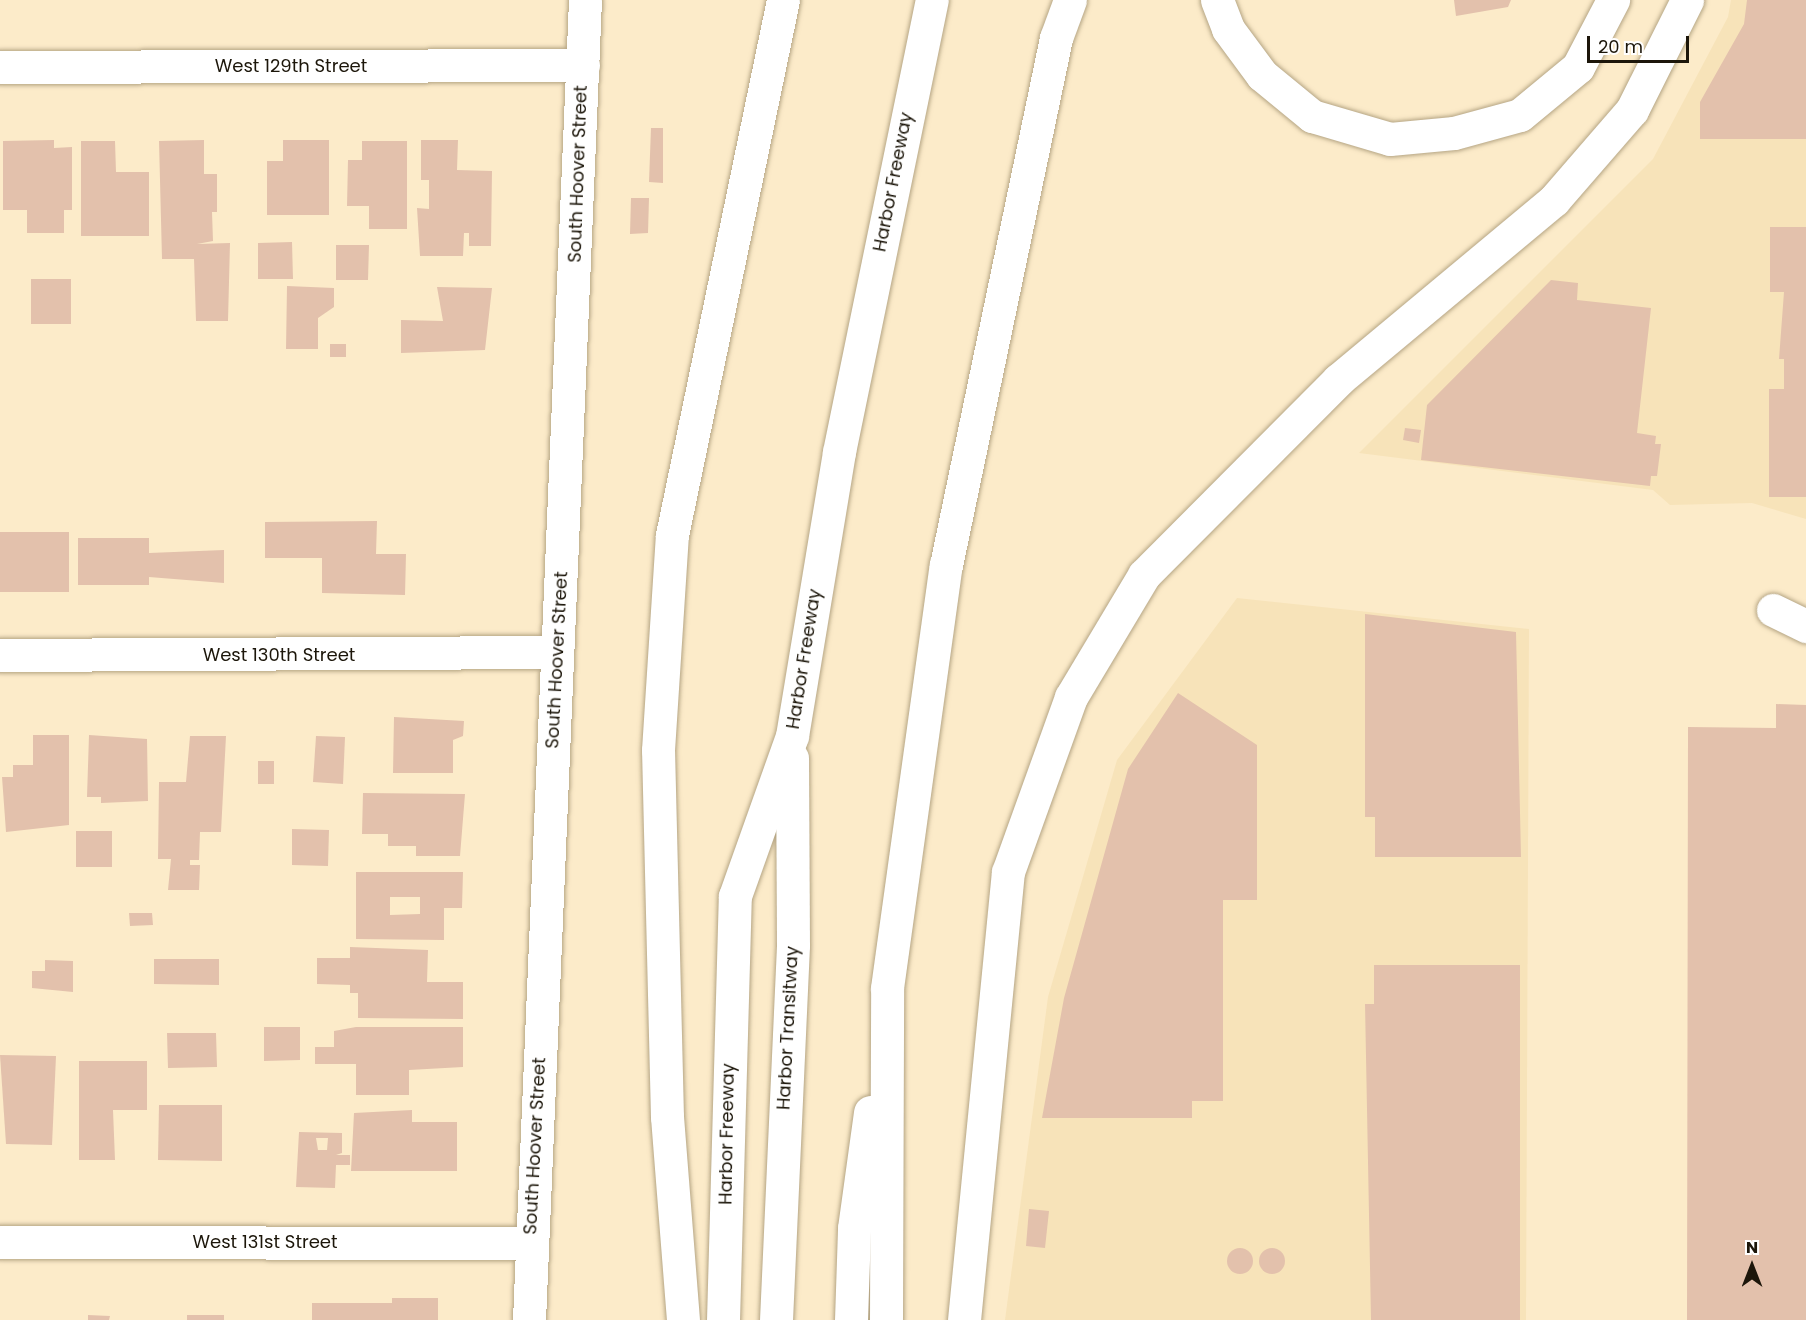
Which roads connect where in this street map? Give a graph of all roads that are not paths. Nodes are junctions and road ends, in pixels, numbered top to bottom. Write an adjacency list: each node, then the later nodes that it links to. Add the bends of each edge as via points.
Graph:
1 (585, 0): 10 (main road, South Hoover Street)
2 (783, 0): 21 (main road, via 672,535 658,750 667,1117)
3 (932, 0): 16 (main road, Harbor Freeway, via 838,452)
4 (1065, 0): 9 (main road)
5 (1070, 0): 9 (main road)
6 (1217, 0): 7 (main road, via 1228,29 1262,75 1312,116 1390,139 1454,134 1520,115 1578,68)
7 (1612, 0)
8 (1687, 0): 26 (main road, via 1632,110 1554,200 1338,380 1160,558 1144,575 1071,697 1008,872)
9 (1056, 38): 17 (main road, via 946,565)
10 (583, 65): 11 (main road, West 129th Street); 14 (main road, South Hoover Street)
11 (0, 67)
12 (1773, 610): 13 (main road)
13 (1806, 626)
14 (557, 652): 15 (main road, West 130th Street); 19 (main road, South Hoover Street)
15 (0, 655)
16 (792, 736): 22 (main road, Harbor Freeway, via 735,896); 23 (main road, Harbor Transitway, via 793,945)
17 (887, 988): 24 (main road, via 854,1228); 25 (main road)
18 (0, 1242): 19 (main road, West 131st Street)
19 (531, 1243): 20 (main road, South Hoover Street)
20 (529, 1320)
21 (683, 1320)
22 (723, 1320)
23 (776, 1320)
24 (851, 1320)
25 (886, 1320)
26 (964, 1320)

